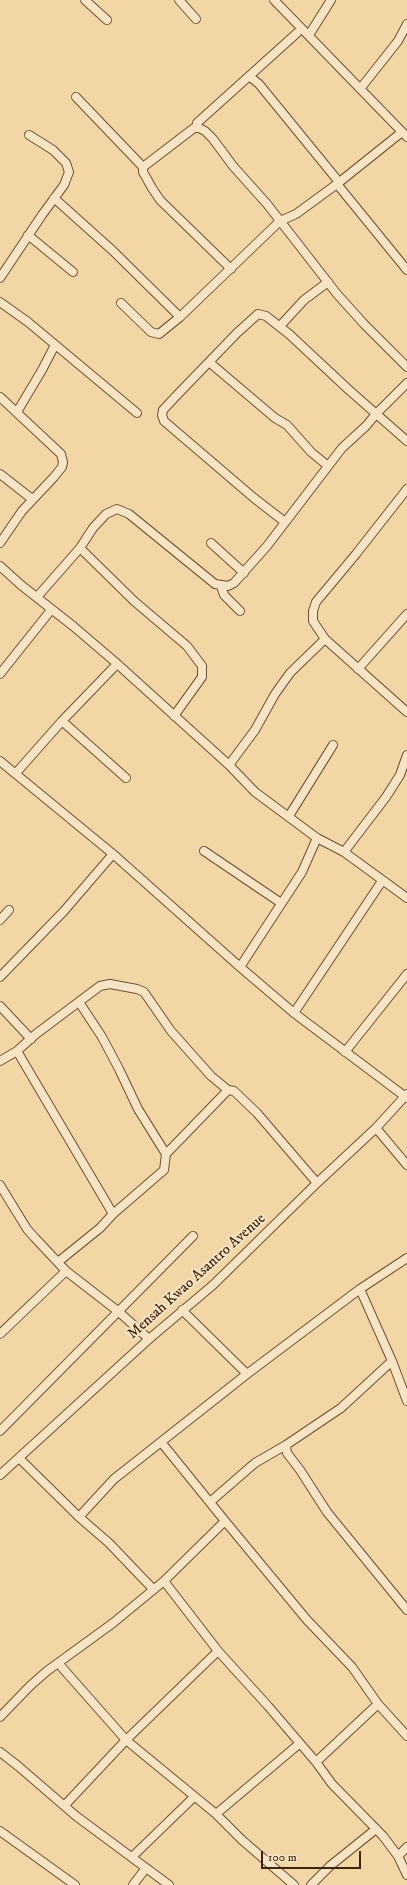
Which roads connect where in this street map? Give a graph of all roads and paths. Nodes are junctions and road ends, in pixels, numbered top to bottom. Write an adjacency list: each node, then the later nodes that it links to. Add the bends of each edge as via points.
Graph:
1 (85, 0): 6 (street)
2 (179, 0): 5 (street)
3 (274, 0): 9 (street)
4 (331, 0): 9 (street)
5 (196, 19)
6 (107, 20)
7 (407, 24): 11 (street, via 398,41)
8 (297, 33): 10 (street)
9 (309, 35): 11 (street)
10 (249, 76): 13 (street); 17 (street, via 259,84)
11 (360, 89): 15 (street)
12 (76, 97): 16 (street)
13 (197, 123)
14 (29, 135): 18 (street, via 53,150 68,167 67,179)
15 (405, 135): 17 (street)
16 (143, 167): 19 (street, via 194,128 205,130); 21 (street, via 143,172 160,200)
17 (338, 183): 19 (street, via 296,214); 22 (street)
18 (54, 198): 20 (street); 28 (street, via 107,245)
19 (280, 221): 21 (street); 25 (street)
20 (28, 235): 23 (street); 24 (street)
21 (231, 269): 28 (street)
22 (407, 270)
23 (73, 272)
24 (0, 278)
25 (328, 282): 29 (street, via 304,300); 32 (street, via 364,324)
26 (0, 302): 30 (street)
27 (121, 303): 28 (street, via 154,334 159,334)
28 (180, 317)
29 (280, 326): 31 (street, via 266,316 258,314); 37 (street)
30 (55, 345): 35 (street); 36 (street)
31 (209, 362): 39 (street, via 275,418 287,425 311,452); 43 (street, via 163,410 164,421)
32 (407, 367)
33 (407, 383): 37 (street)
34 (0, 397): 35 (street)
35 (17, 412): 42 (street, via 61,454 63,462 54,477)
36 (137, 413)
37 (376, 414): 38 (street); 39 (street)
38 (407, 441)
39 (328, 466): 43 (street)
40 (0, 474): 42 (street)
41 (407, 489): 54 (street, via 316,602 313,621)
42 (32, 499): 44 (street)
43 (285, 522): 48 (street)
44 (0, 543)
45 (211, 543): 48 (street)
46 (80, 548): 49 (street, via 106,514 117,509 129,514); 50 (street); 59 (street, via 134,601 187,646 202,666 202,677)
47 (0, 566): 50 (street)
48 (244, 573): 49 (street, via 234,583)
49 (221, 586): 52 (street, via 224,595)
50 (37, 597): 51 (street)
51 (51, 610): 55 (street); 57 (street)
52 (240, 611)
53 (407, 614): 56 (street)
54 (325, 639): 56 (street); 64 (street, via 290,673 255,730)
55 (117, 664): 59 (street); 60 (street)
56 (358, 669): 58 (street)
57 (0, 674)
58 (407, 712)
59 (174, 716): 64 (street)
60 (62, 721): 65 (street); 66 (street)
61 (333, 745): 67 (street)
62 (407, 755): 70 (street, via 400,775 386,797)
63 (0, 761): 65 (street)
64 (229, 765): 67 (street, via 255,792)
65 (16, 774): 71 (street)
66 (126, 778)
67 (288, 816): 68 (street)
68 (317, 838): 70 (street); 74 (street, via 302,872)
69 (204, 851): 74 (street)
70 (344, 852): 72 (street)
71 (113, 854): 77 (street); 79 (street, via 64,911)
72 (382, 881): 73 (street); 82 (street)
73 (407, 898)
74 (281, 903): 77 (street)
75 (9, 910): 76 (street)
76 (0, 920)
77 (240, 967): 82 (street)
78 (407, 974): 85 (street)
79 (0, 977)
80 (79, 1002): 83 (street); 87 (street, via 100,986 110,984 144,992 171,1031 211,1076); 90 (street, via 102,1037 138,1109)
81 (0, 1006): 83 (street)
82 (294, 1013): 85 (street)
83 (30, 1039): 84 (street)
84 (17, 1051): 86 (street); 95 (street)
85 (345, 1052): 88 (street)
86 (0, 1061)
87 (228, 1090): 90 (street); 92 (street, via 234,1091 257,1113)
88 (406, 1096): 89 (street, Mensah Kwao Asantro Avenue)
89 (376, 1128): 91 (street); 92 (street, Mensah Kwao Asantro Avenue)
90 (166, 1154): 95 (street, via 164,1170)
91 (407, 1165)
92 (317, 1183): 101 (street, Mensah Kwao Asantro Avenue, via 213,1285)
93 (0, 1185): 94 (street)
94 (2, 1197): 98 (street)
95 (113, 1214): 98 (street)
96 (192, 1236): 102 (street)
97 (407, 1258): 100 (street)
98 (58, 1262): 99 (street)
99 (66, 1270): 102 (street); 103 (street)
100 (360, 1289): 105 (street); 106 (street)
101 (182, 1310): 104 (street, Mensah Kwao Asantro Avenue); 106 (street)
102 (119, 1312): 104 (street); 108 (street)
103 (0, 1333)
104 (149, 1339): 111 (street, Mensah Kwao Asantro Avenue)
105 (392, 1361): 107 (street); 110 (street, via 341,1408)
106 (247, 1374): 109 (street)
107 (407, 1401)
108 (0, 1431)
109 (161, 1442): 113 (street); 114 (street, via 107,1486)
110 (286, 1445): 113 (street, via 256,1463); 118 (street, via 287,1453 327,1512)
111 (19, 1458): 112 (street, Mensah Kwao Asantro Avenue); 114 (street)
112 (0, 1475)
113 (210, 1502): 115 (street)
114 (79, 1517): 117 (street, via 109,1543)
115 (225, 1520): 116 (street); 121 (street, via 307,1620 352,1667)
116 (164, 1582): 117 (street); 119 (street)
117 (153, 1589): 120 (street, via 113,1623)
118 (407, 1610)
119 (218, 1651): 124 (street); 125 (street)
120 (58, 1663): 122 (street, via 30,1686); 124 (street)
121 (378, 1704): 123 (street); 127 (street)
122 (0, 1717)
123 (407, 1736)
124 (126, 1740): 128 (street); 129 (street)
125 (299, 1744): 127 (street); 130 (street)
126 (0, 1752): 129 (street)
127 (316, 1762): 131 (street, via 332,1784)
128 (194, 1797): 130 (street); 135 (street)
129 (65, 1805): 135 (street)
130 (216, 1814): 138 (street)
131 (376, 1829): 134 (street); 142 (street)
132 (0, 1832): 139 (street)
133 (407, 1847): 134 (street)
134 (398, 1856): 137 (street)
135 (132, 1857): 136 (street)
136 (146, 1868): 140 (street); 141 (street)
137 (407, 1875)
138 (290, 1884)
139 (75, 1885)
140 (133, 1885)
141 (169, 1885)
142 (311, 1885)

